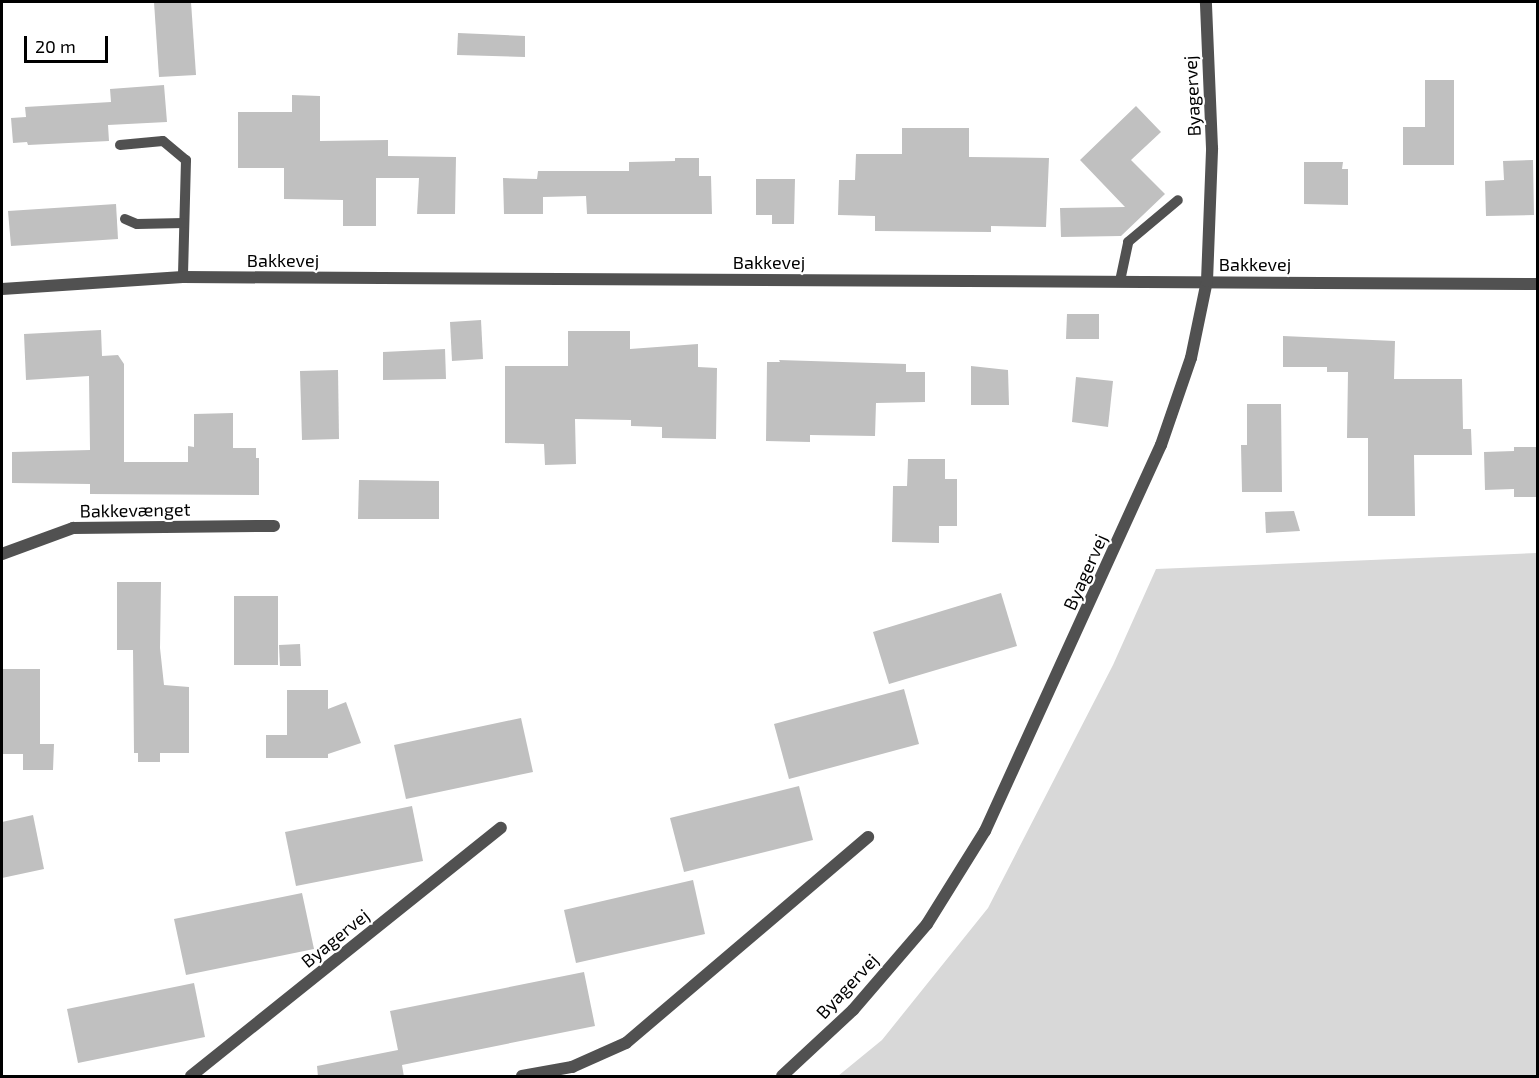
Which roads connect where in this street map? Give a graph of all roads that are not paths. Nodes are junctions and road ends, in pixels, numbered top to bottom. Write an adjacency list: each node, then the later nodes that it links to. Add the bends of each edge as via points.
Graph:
1 (1206, 2): 8 (street, Byagervej, via 1212,148)
2 (120, 144): 5 (lane, via 163,141 186,160)
3 (1178, 200): 7 (lane, via 1128,242)
4 (125, 219): 5 (lane, via 137,224)
5 (184, 223): 6 (lane)
6 (183, 277): 7 (street, Bakkevej); 10 (street, Bakkevej)
7 (1120, 281): 8 (street, Bakkevej)
8 (1207, 281): 9 (street, Bakkevej); 17 (street, Byagervej, via 1191,358 1161,445 985,831 927,924 853,1010)
9 (1538, 284)
10 (2, 290)
11 (274, 526): 12 (street, Bakkevænget, via 73,528)
12 (2, 554)
13 (501, 828): 15 (street, Byagervej)
14 (868, 837): 16 (street, via 626,1043 572,1067)
15 (191, 1077)
16 (522, 1077)
17 (782, 1077)

